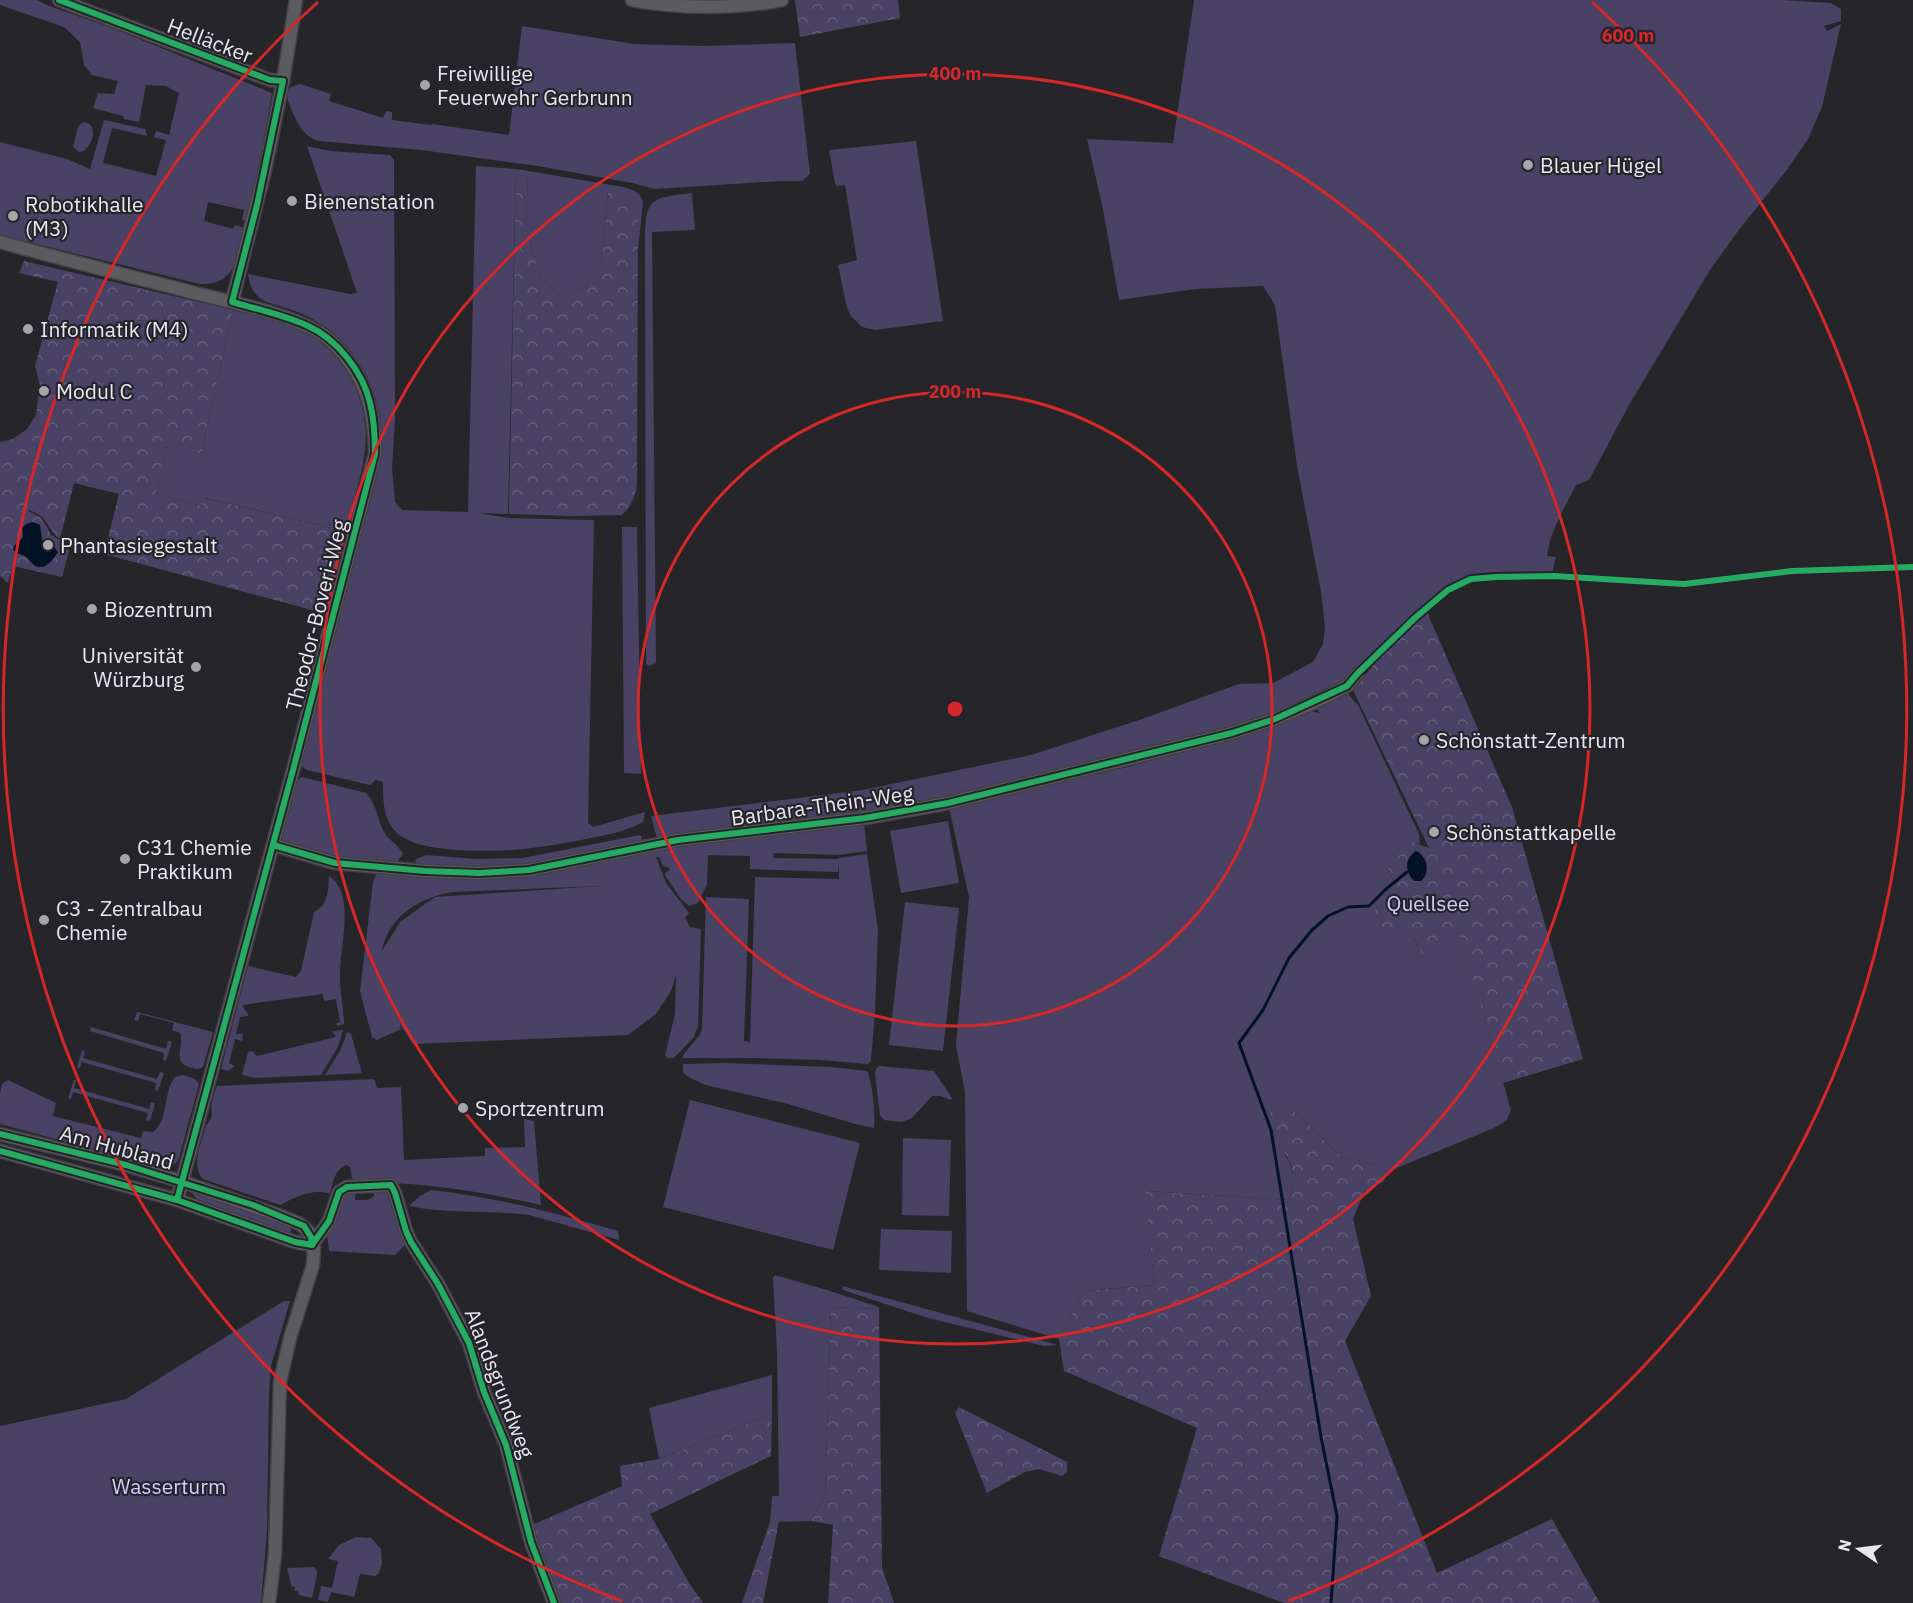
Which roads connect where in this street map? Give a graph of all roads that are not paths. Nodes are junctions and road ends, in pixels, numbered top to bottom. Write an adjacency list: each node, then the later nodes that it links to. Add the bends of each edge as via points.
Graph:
1 (59, 0): 5 (street, Helläcker, via 270,80)
2 (296, 0): 5 (street)
3 (632, 0): 4 (street, via 668,6)
4 (782, 0)
5 (283, 81): 7 (street)
6 (0, 242): 7 (street, Theodor-Boveri-Weg)
7 (232, 302): 9 (street, Theodor-Boveri-Weg, via 310,327 331,341 355,368 363,385 375,437 375,454)
8 (1357, 674): 9 (street, Barbara-Thein-Weg, via 1347,686 1321,699 1232,733 948,803 865,818 678,840 529,870 489,872 425,872 335,863)
9 (273, 845): 12 (street, Theodor-Boveri-Weg)
10 (0, 1134): 12 (street, Am Hubland)
11 (0, 1152): 13 (street, Am Hubland)
12 (183, 1182): 13 (street, Theodor-Boveri-Weg); 14 (street, Am Hubland, via 300,1224 308,1231)
13 (177, 1200): 14 (street, Am Hubland)
14 (312, 1245): 15 (street, via 313,1265 280,1382 276,1531); 16 (street, Alandsgrundweg, via 329,1221 339,1192 347,1187 390,1185 411,1242 469,1343 506,1445 531,1542)
15 (269, 1603)
16 (554, 1603)

